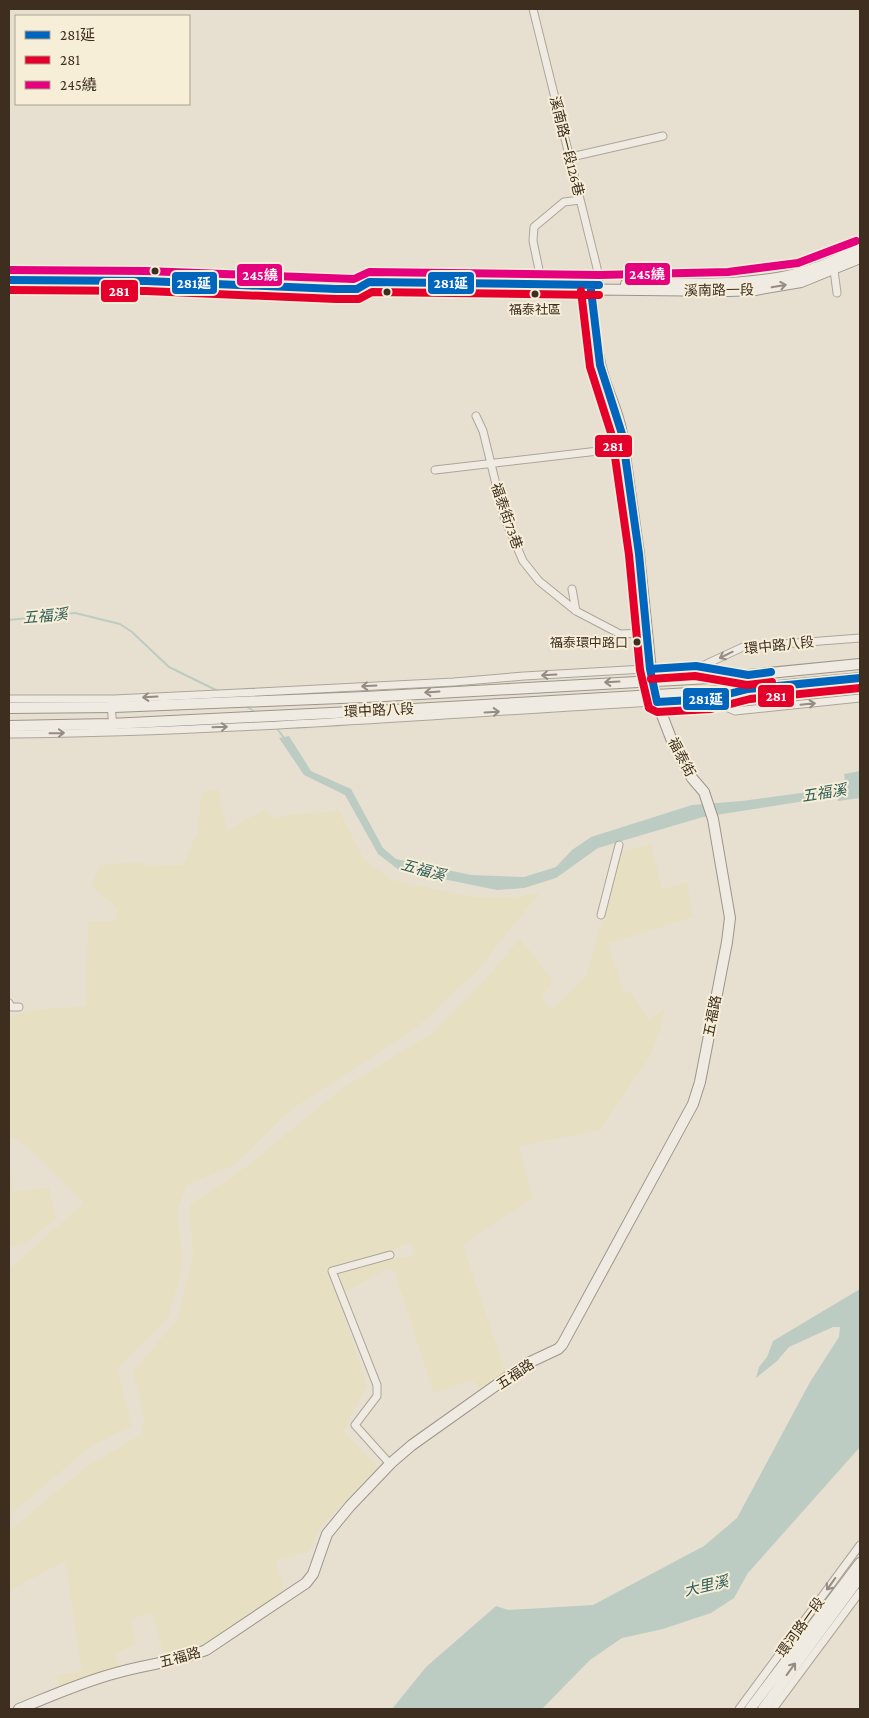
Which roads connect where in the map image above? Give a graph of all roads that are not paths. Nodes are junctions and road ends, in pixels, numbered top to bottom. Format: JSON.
{"nodes":[{"id":1,"x":533,"y":9,"type":"edge"},
{"id":2,"x":663,"y":136,"type":"dead end"},
{"id":3,"x":571,"y":157,"type":"junction"},
{"id":4,"x":580,"y":200,"type":"junction"},
{"id":5,"x":860,"y":250,"type":"edge"},
{"id":6,"x":860,"y":258,"type":"edge"},
{"id":7,"x":835,"y":265,"type":"junction"},
{"id":8,"x":9,"y":280,"type":"edge"},
{"id":9,"x":545,"y":286,"type":"junction"},
{"id":10,"x":595,"y":287,"type":"junction"},
{"id":11,"x":837,"y":293,"type":"dead end"},
{"id":12,"x":476,"y":416,"type":"dead end"},
{"id":13,"x":624,"y":448,"type":"junction"},
{"id":14,"x":490,"y":464,"type":"junction"},
{"id":15,"x":435,"y":470,"type":"dead end"},
{"id":16,"x":572,"y":589,"type":"dead end"},
{"id":17,"x":576,"y":611,"type":"junction"},
{"id":18,"x":646,"y":632,"type":"junction"},
{"id":19,"x":860,"y":638,"type":"edge"},
{"id":20,"x":860,"y":664,"type":"edge"},
{"id":21,"x":702,"y":667,"type":"junction"},
{"id":22,"x":650,"y":669,"type":"junction"},
{"id":23,"x":748,"y":675,"type":"junction"},
{"id":24,"x":860,"y":678,"type":"edge"},
{"id":25,"x":652,"y":680,"type":"junction"},
{"id":26,"x":748,"y":689,"type":"junction"},
{"id":27,"x":237,"y":697,"type":"junction"},
{"id":28,"x":656,"y":698,"type":"junction"},
{"id":29,"x":860,"y":698,"type":"edge"},
{"id":30,"x":9,"y":699,"type":"edge"},
{"id":31,"x":710,"y":699,"type":"junction"},
{"id":32,"x":111,"y":703,"type":"junction"},
{"id":33,"x":9,"y":708,"type":"edge"},
{"id":34,"x":9,"y":726,"type":"edge"},
{"id":35,"x":113,"y":728,"type":"junction"},
{"id":36,"x":9,"y":734,"type":"edge"},
{"id":37,"x":713,"y":819,"type":"joint"},
{"id":38,"x":618,"y":845,"type":"dead end"},
{"id":39,"x":601,"y":915,"type":"dead end"},
{"id":40,"x":9,"y":1003,"type":"edge"},
{"id":41,"x":19,"y":1007,"type":"dead end"},
{"id":42,"x":390,"y":1255,"type":"dead end"},
{"id":43,"x":390,"y":1464,"type":"junction"},
{"id":44,"x":860,"y":1545,"type":"edge"},
{"id":45,"x":860,"y":1563,"type":"edge"},
{"id":46,"x":860,"y":1577,"type":"edge"},
{"id":47,"x":860,"y":1592,"type":"edge"},
{"id":48,"x":35,"y":1706,"type":"edge"},
{"id":49,"x":19,"y":1709,"type":"edge"},
{"id":50,"x":739,"y":1709,"type":"edge"},
{"id":51,"x":750,"y":1709,"type":"edge"},
{"id":52,"x":763,"y":1709,"type":"edge"},
{"id":53,"x":773,"y":1709,"type":"edge"}],
"edges":[{"from":1,"to":3,"type":"street","name":"溪南路一段126巷"},
{"from":2,"to":3,"type":"street"},
{"from":3,"to":4,"type":"street","name":"溪南路一段126巷"},
{"from":4,"to":9,"type":"street"},
{"from":4,"to":10,"type":"street","name":"溪南路一段126巷"},
{"from":5,"to":7,"type":"street"},
{"from":6,"to":7,"type":"street"},
{"from":7,"to":10,"type":"street","name":"溪南路一段"},
{"from":7,"to":11,"type":"street"},
{"from":8,"to":9,"type":"street","name":"溪南路一段"},
{"from":9,"to":10,"type":"street","name":"溪南路一段"},
{"from":10,"to":13,"type":"street","name":"福泰街"},
{"from":12,"to":14,"type":"street","name":"福泰街73巷"},
{"from":13,"to":14,"type":"street"},
{"from":13,"to":18,"type":"street","name":"福泰街"},
{"from":14,"to":15,"type":"street"},
{"from":14,"to":17,"type":"street","name":"福泰街73巷"},
{"from":16,"to":17,"type":"street"},
{"from":17,"to":18,"type":"street","name":"福泰街73巷"},
{"from":18,"to":22,"type":"street","name":"福泰街"},
{"from":19,"to":21,"type":"street","name":"環中路八段","one_way":true},
{"from":20,"to":23,"type":"street","name":"環中路八段"},
{"from":21,"to":22,"type":"street","name":"環中路八段"},
{"from":21,"to":23,"type":"street","name":"環中路八段"},
{"from":22,"to":25,"type":"street","name":"福泰街"},
{"from":22,"to":27,"type":"street","name":"環中路八段","one_way":true},
{"from":23,"to":25,"type":"street","name":"環中路八段"},
{"from":24,"to":26,"type":"street","name":"環中路八段"},
{"from":25,"to":27,"type":"street","name":"環中路八段","one_way":true},
{"from":25,"to":28,"type":"street","name":"福泰街"},
{"from":26,"to":28,"type":"street","name":"環中路八段"},
{"from":26,"to":31,"type":"street","name":"環中路八段"},
{"from":27,"to":32,"type":"street","name":"環中路八段"},
{"from":27,"to":32,"type":"street","name":"環中路八段","one_way":true},
{"from":28,"to":31,"type":"street","name":"環中路八段"},
{"from":35,"to":28,"type":"street","name":"環中路八段","one_way":true},
{"from":28,"to":37,"type":"street","name":"福泰街"},
{"from":31,"to":29,"type":"street","name":"環中路八段","one_way":true},
{"from":30,"to":32,"type":"street","name":"環中路八段"},
{"from":32,"to":33,"type":"street","name":"環中路八段"},
{"from":32,"to":35,"type":"street"},
{"from":34,"to":35,"type":"street","name":"環中路八段"},
{"from":36,"to":35,"type":"street","name":"環中路八段","one_way":true},
{"from":37,"to":43,"type":"street","name":"五福路"},
{"from":38,"to":39,"type":"street"},
{"from":40,"to":41,"type":"street"},
{"from":42,"to":43,"type":"street"},
{"from":43,"to":48,"type":"street","name":"五福路"},
{"from":44,"to":50,"type":"street","name":"環河路一段","one_way":true},
{"from":45,"to":51,"type":"street","name":"環河路一段"},
{"from":52,"to":46,"type":"street","name":"環河路一段","one_way":true},
{"from":47,"to":53,"type":"street","name":"環河路一段"},
{"from":48,"to":49,"type":"street","name":"五福路"}]}
